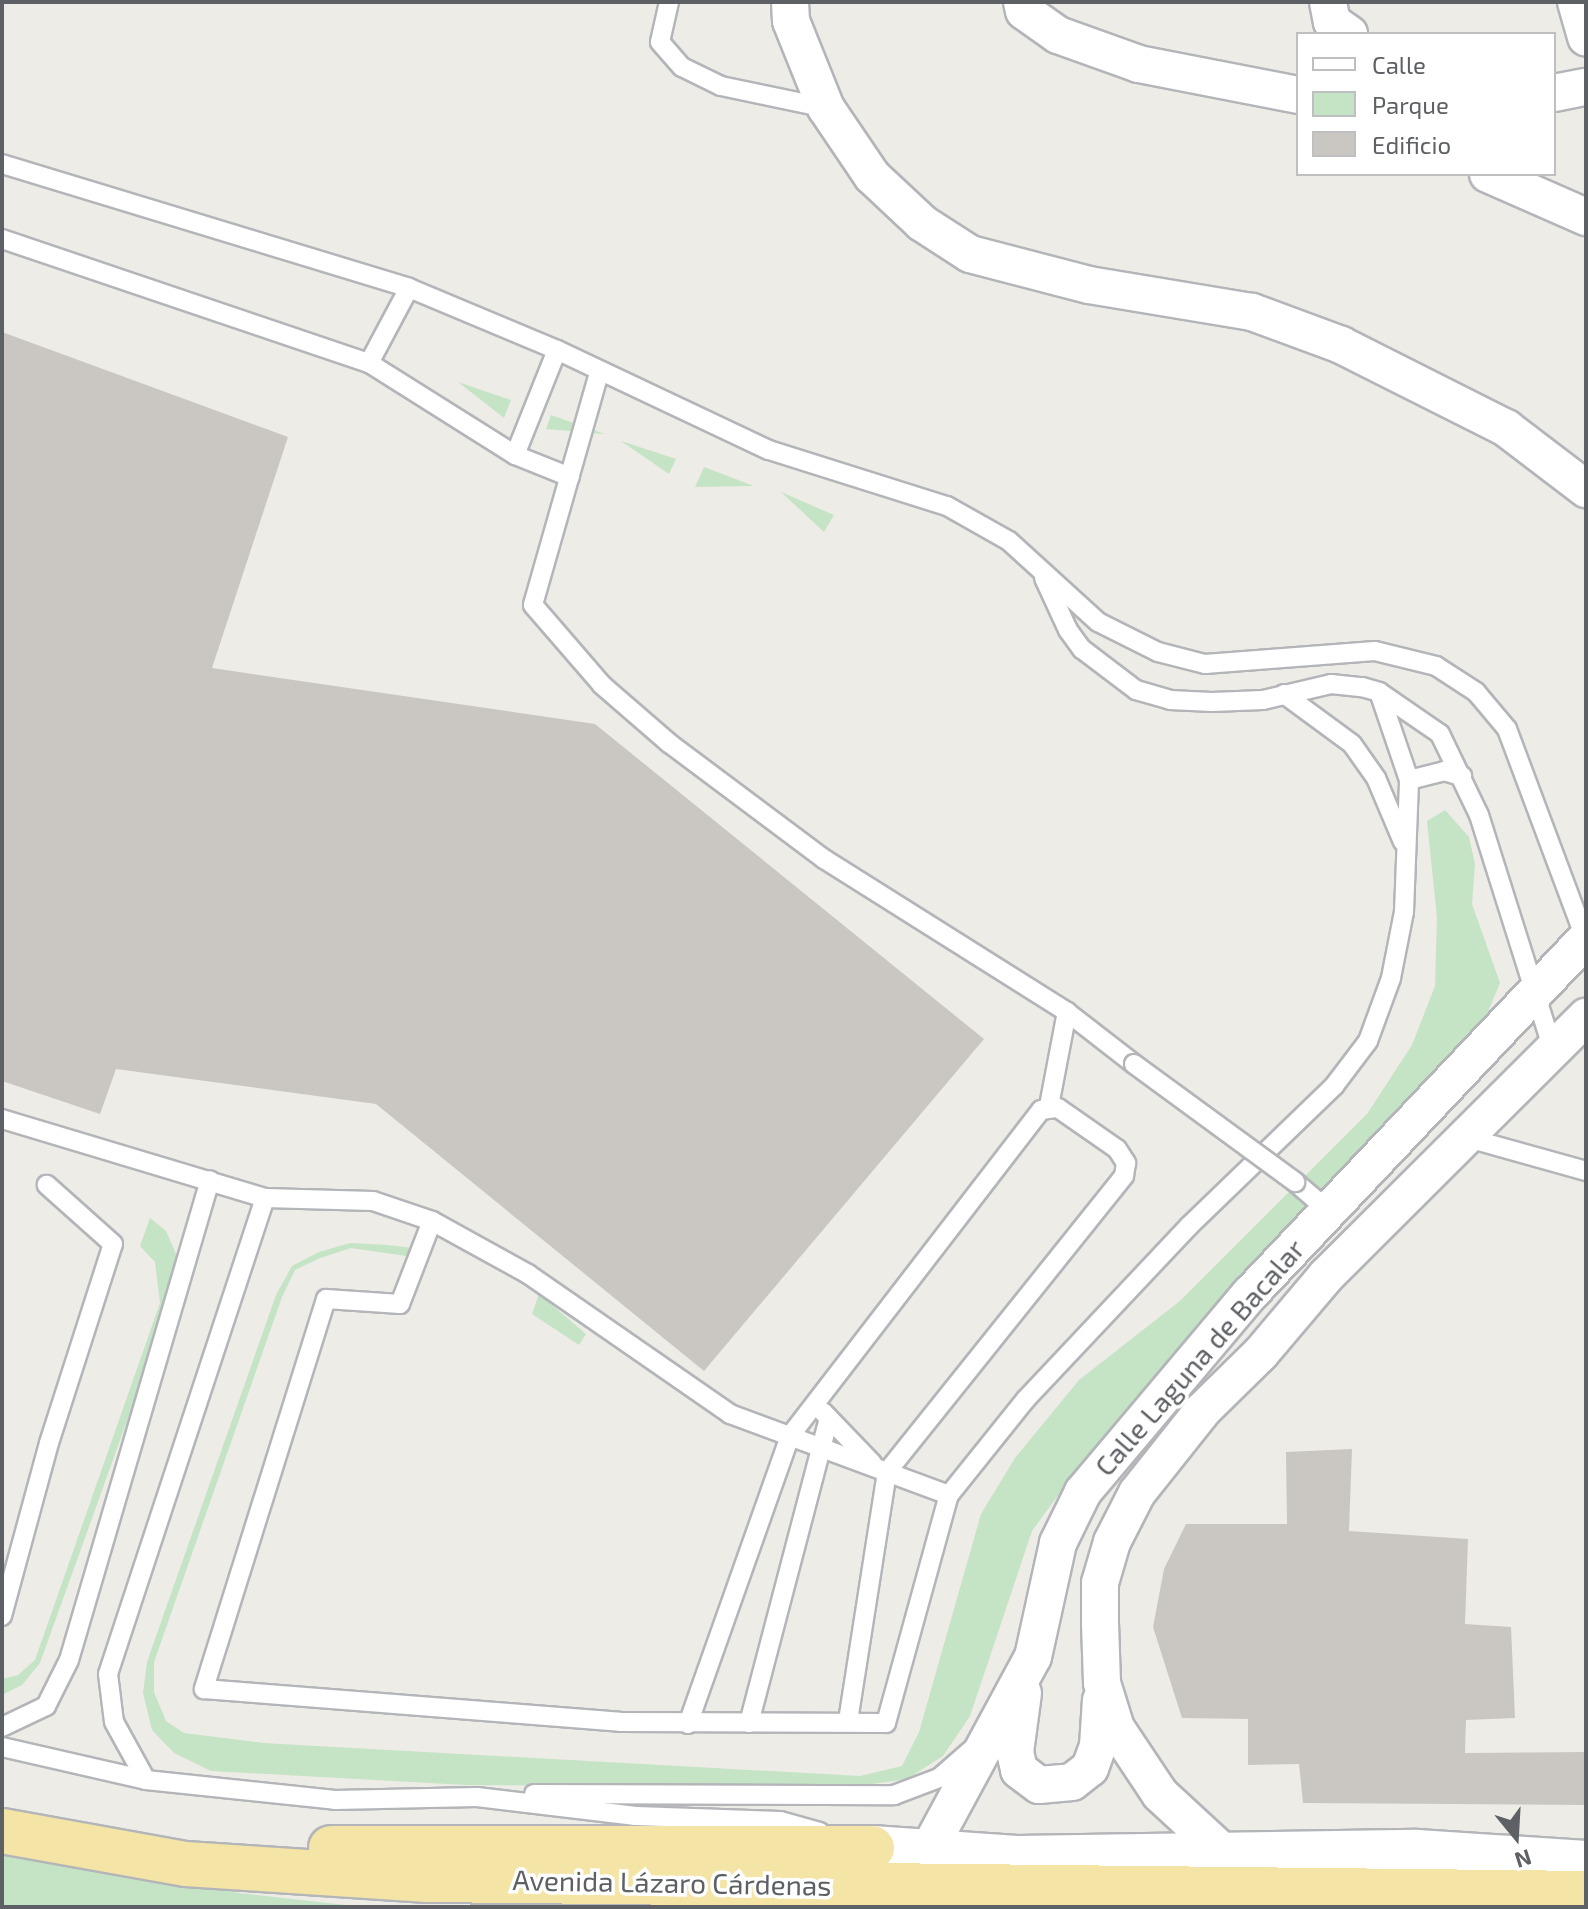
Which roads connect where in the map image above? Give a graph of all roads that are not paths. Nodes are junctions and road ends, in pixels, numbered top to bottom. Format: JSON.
{"nodes":[{"id":1,"x":669,"y":2,"type":"edge"},
{"id":2,"x":790,"y":2,"type":"edge"},
{"id":3,"x":1022,"y":2,"type":"edge"},
{"id":4,"x":1576,"y":2,"type":"edge"},
{"id":5,"x":1586,"y":38,"type":"edge"},
{"id":6,"x":1292,"y":87,"type":"edge"},
{"id":7,"x":1586,"y":87,"type":"edge"},
{"id":8,"x":1556,"y":93,"type":"edge"},
{"id":9,"x":826,"y":108,"type":"junction"},
{"id":10,"x":2,"y":164,"type":"edge"},
{"id":11,"x":1493,"y":176,"type":"edge"},
{"id":12,"x":1586,"y":217,"type":"edge"},
{"id":13,"x":2,"y":239,"type":"edge"},
{"id":14,"x":409,"y":288,"type":"junction"},
{"id":15,"x":557,"y":350,"type":"junction"},
{"id":16,"x":369,"y":363,"type":"junction"},
{"id":17,"x":599,"y":373,"type":"junction"},
{"id":18,"x":515,"y":455,"type":"junction"},
{"id":19,"x":570,"y":477,"type":"junction"},
{"id":20,"x":1586,"y":489,"type":"edge"},
{"id":21,"x":1042,"y":571,"type":"junction"},
{"id":22,"x":1098,"y":622,"type":"junction"},
{"id":23,"x":1082,"y":649,"type":"junction"},
{"id":24,"x":1379,"y":692,"type":"junction"},
{"id":25,"x":1284,"y":694,"type":"junction"},
{"id":26,"x":1462,"y":776,"type":"junction"},
{"id":27,"x":1409,"y":780,"type":"junction"},
{"id":28,"x":1404,"y":844,"type":"junction"},
{"id":29,"x":1586,"y":939,"type":"edge"},
{"id":30,"x":1536,"y":996,"type":"junction"},
{"id":31,"x":1067,"y":1012,"type":"junction"},
{"id":32,"x":1586,"y":1017,"type":"edge"},
{"id":33,"x":1554,"y":1053,"type":"junction"},
{"id":34,"x":1049,"y":1106,"type":"junction"},
{"id":35,"x":2,"y":1119,"type":"edge"},
{"id":36,"x":1468,"y":1138,"type":"junction"},
{"id":37,"x":1586,"y":1171,"type":"edge"},
{"id":38,"x":210,"y":1180,"type":"junction"},
{"id":39,"x":47,"y":1185,"type":"dead end"},
{"id":40,"x":265,"y":1198,"type":"junction"},
{"id":41,"x":1329,"y":1211,"type":"junction"},
{"id":42,"x":432,"y":1221,"type":"junction"},
{"id":43,"x":812,"y":1402,"type":"junction"},
{"id":44,"x":829,"y":1418,"type":"junction"},
{"id":45,"x":790,"y":1436,"type":"junction"},
{"id":46,"x":822,"y":1446,"type":"junction"},
{"id":47,"x":881,"y":1470,"type":"junction"},
{"id":48,"x":949,"y":1495,"type":"junction"},
{"id":49,"x":2,"y":1616,"type":"edge"},
{"id":50,"x":1033,"y":1657,"type":"junction"},
{"id":51,"x":1102,"y":1683,"type":"junction"},
{"id":52,"x":848,"y":1721,"type":"junction"},
{"id":53,"x":749,"y":1723,"type":"junction"},
{"id":54,"x":688,"y":1724,"type":"junction"},
{"id":55,"x":2,"y":1727,"type":"edge"},
{"id":56,"x":991,"y":1732,"type":"junction"},
{"id":57,"x":2,"y":1747,"type":"edge"},
{"id":58,"x":146,"y":1780,"type":"junction"},
{"id":59,"x":477,"y":1797,"type":"junction"},
{"id":60,"x":2,"y":1831,"type":"edge"},
{"id":61,"x":872,"y":1848,"type":"junction"},
{"id":62,"x":929,"y":1849,"type":"junction"},
{"id":63,"x":1226,"y":1855,"type":"junction"},
{"id":64,"x":1586,"y":1863,"type":"edge"},
{"id":65,"x":186,"y":1864,"type":"junction"},
{"id":66,"x":1586,"y":1893,"type":"edge"}],
"edges":[{"from":1,"to":9,"type":"lane"},
{"from":2,"to":9,"type":"street"},
{"from":3,"to":6,"type":"street"},
{"from":4,"to":5,"type":"street"},
{"from":7,"to":8,"type":"street"},
{"from":9,"to":20,"type":"street"},
{"from":10,"to":14,"type":"lane"},
{"from":11,"to":12,"type":"street"},
{"from":13,"to":16,"type":"lane"},
{"from":14,"to":15,"type":"lane"},
{"from":14,"to":16,"type":"lane"},
{"from":15,"to":17,"type":"lane"},
{"from":15,"to":18,"type":"lane"},
{"from":16,"to":18,"type":"lane"},
{"from":17,"to":19,"type":"lane"},
{"from":17,"to":21,"type":"lane"},
{"from":18,"to":19,"type":"lane"},
{"from":19,"to":31,"type":"lane"},
{"from":21,"to":22,"type":"lane"},
{"from":21,"to":23,"type":"lane"},
{"from":22,"to":23,"type":"lane"},
{"from":22,"to":29,"type":"lane"},
{"from":23,"to":25,"type":"lane"},
{"from":24,"to":25,"type":"lane"},
{"from":24,"to":26,"type":"lane"},
{"from":24,"to":27,"type":"lane"},
{"from":25,"to":28,"type":"lane"},
{"from":26,"to":27,"type":"lane"},
{"from":26,"to":30,"type":"lane"},
{"from":27,"to":28,"type":"lane"},
{"from":28,"to":48,"type":"lane"},
{"from":29,"to":30,"type":"street","name":"Calle Laguna de Bacalar"},
{"from":30,"to":33,"type":"lane"},
{"from":30,"to":41,"type":"street","name":"Calle Laguna de Bacalar"},
{"from":31,"to":34,"type":"lane"},
{"from":31,"to":41,"type":"lane","bridge":true},
{"from":32,"to":33,"type":"street","name":"Calle Laguna de Bacalar"},
{"from":33,"to":36,"type":"street","name":"Calle Laguna de Bacalar"},
{"from":34,"to":43,"type":"lane"},
{"from":34,"to":47,"type":"lane"},
{"from":35,"to":38,"type":"lane"},
{"from":36,"to":37,"type":"lane"},
{"from":36,"to":51,"type":"street","name":"Calle Laguna de Bacalar"},
{"from":38,"to":40,"type":"lane"},
{"from":38,"to":55,"type":"lane"},
{"from":39,"to":49,"type":"lane"},
{"from":40,"to":42,"type":"lane"},
{"from":40,"to":58,"type":"lane"},
{"from":41,"to":50,"type":"street","name":"Calle Laguna de Bacalar"},
{"from":42,"to":45,"type":"lane"},
{"from":42,"to":54,"type":"lane"},
{"from":43,"to":44,"type":"lane"},
{"from":43,"to":45,"type":"lane"},
{"from":44,"to":46,"type":"lane"},
{"from":44,"to":47,"type":"lane"},
{"from":45,"to":46,"type":"lane"},
{"from":45,"to":54,"type":"lane"},
{"from":46,"to":47,"type":"lane"},
{"from":46,"to":53,"type":"lane"},
{"from":47,"to":48,"type":"lane"},
{"from":47,"to":52,"type":"lane"},
{"from":48,"to":52,"type":"lane"},
{"from":50,"to":51,"type":"street"},
{"from":50,"to":56,"type":"street","name":"Calle Laguna de Bacalar"},
{"from":51,"to":63,"type":"street","name":"Calle Laguna de Bacalar"},
{"from":52,"to":53,"type":"lane"},
{"from":53,"to":54,"type":"lane"},
{"from":56,"to":59,"type":"lane"},
{"from":56,"to":62,"type":"street","name":"Calle Laguna de Bacalar"},
{"from":57,"to":58,"type":"lane"},
{"from":58,"to":59,"type":"lane"},
{"from":59,"to":61,"type":"lane"},
{"from":60,"to":65,"type":"highway","name":"Avenida Lázaro Cárdenas"},
{"from":61,"to":62,"type":"street"},
{"from":61,"to":65,"type":"highway"},
{"from":62,"to":63,"type":"street"},
{"from":63,"to":64,"type":"street"},
{"from":65,"to":66,"type":"highway","name":"Avenida Lázaro Cárdenas"}]}
